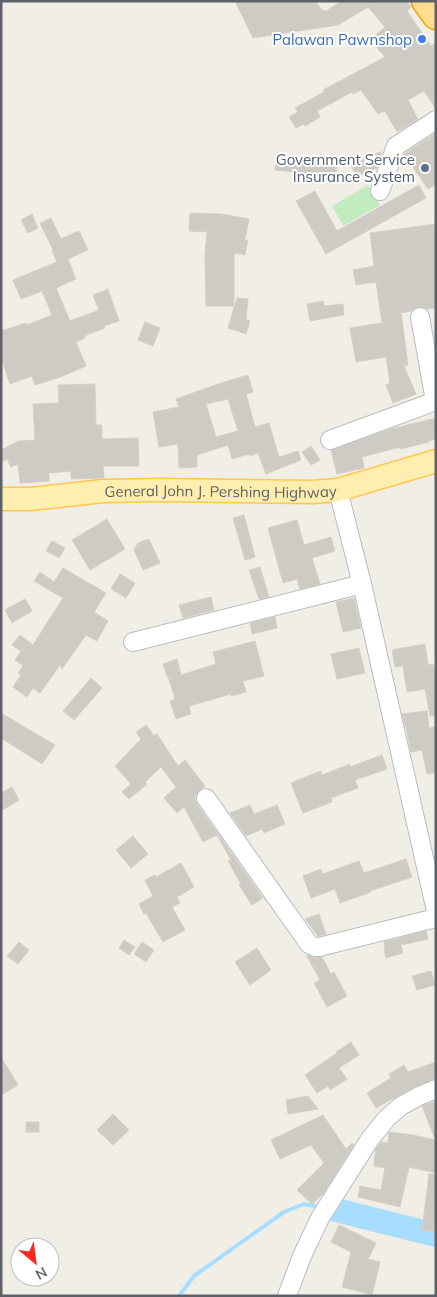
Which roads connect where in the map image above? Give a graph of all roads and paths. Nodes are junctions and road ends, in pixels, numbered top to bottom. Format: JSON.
{"nodes":[{"id":1,"x":436,"y":120,"type":"edge"},
{"id":2,"x":380,"y":190,"type":"dead end"},
{"id":3,"x":420,"y":317,"type":"dead end"},
{"id":4,"x":436,"y":401,"type":"edge"},
{"id":5,"x":330,"y":440,"type":"dead end"},
{"id":6,"x":436,"y":461,"type":"edge"},
{"id":7,"x":338,"y":490,"type":"junction"},
{"id":8,"x":1,"y":499,"type":"edge"},
{"id":9,"x":362,"y":584,"type":"junction"},
{"id":10,"x":134,"y":642,"type":"dead end"},
{"id":11,"x":206,"y":798,"type":"dead end"},
{"id":12,"x":436,"y":911,"type":"edge"},
{"id":13,"x":436,"y":918,"type":"edge"},
{"id":14,"x":436,"y":1088,"type":"edge"},
{"id":15,"x":287,"y":1296,"type":"edge"}],
"edges":[{"from":1,"to":2,"type":"street"},
{"from":3,"to":4,"type":"street"},
{"from":4,"to":5,"type":"street"},
{"from":6,"to":7,"type":"main road","name":"General John J. Pershing Highway"},
{"from":7,"to":8,"type":"main road","name":"General John J. Pershing Highway"},
{"from":7,"to":9,"type":"street"},
{"from":9,"to":10,"type":"street"},
{"from":9,"to":12,"type":"street"},
{"from":11,"to":13,"type":"street"},
{"from":14,"to":15,"type":"street"}]}
